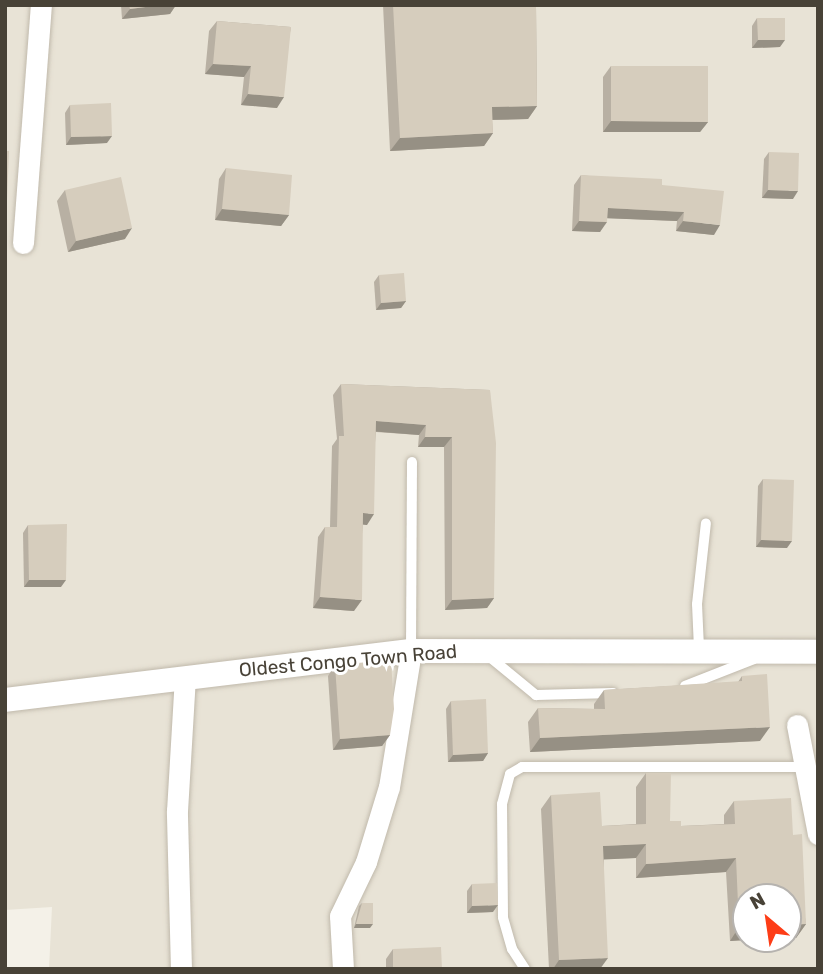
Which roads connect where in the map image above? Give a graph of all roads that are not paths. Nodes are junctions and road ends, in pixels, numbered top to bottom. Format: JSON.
{"nodes":[{"id":1,"x":41,"y":5,"type":"edge"},
{"id":2,"x":23,"y":243,"type":"dead end"},
{"id":3,"x":412,"y":461,"type":"dead end"},
{"id":4,"x":706,"y":523,"type":"dead end"},
{"id":5,"x":699,"y":648,"type":"junction"},
{"id":6,"x":780,"y":648,"type":"junction"},
{"id":7,"x":482,"y":650,"type":"junction"},
{"id":8,"x":411,"y":651,"type":"junction"},
{"id":9,"x":818,"y":652,"type":"edge"},
{"id":10,"x":185,"y":677,"type":"junction"},
{"id":11,"x":666,"y":689,"type":"edge"},
{"id":12,"x":630,"y":692,"type":"edge"},
{"id":13,"x":5,"y":700,"type":"edge"},
{"id":14,"x":797,"y":725,"type":"dead end"},
{"id":15,"x":808,"y":767,"type":"junction"},
{"id":16,"x":818,"y":834,"type":"edge"},
{"id":17,"x":181,"y":969,"type":"edge"},
{"id":18,"x":343,"y":969,"type":"edge"},
{"id":19,"x":525,"y":969,"type":"edge"}],
"edges":[{"from":1,"to":2,"type":"street"},
{"from":3,"to":8,"type":"lane"},
{"from":4,"to":5,"type":"lane"},
{"from":5,"to":6,"type":"street","name":"Oldest Congo Town Road"},
{"from":5,"to":7,"type":"street","name":"Oldest Congo Town Road"},
{"from":6,"to":9,"type":"street","name":"Oldest Congo Town Road"},
{"from":6,"to":11,"type":"lane"},
{"from":7,"to":8,"type":"street","name":"Oldest Congo Town Road"},
{"from":7,"to":12,"type":"lane"},
{"from":8,"to":10,"type":"street","name":"Oldest Congo Town Road"},
{"from":8,"to":18,"type":"street"},
{"from":10,"to":13,"type":"street","name":"Oldest Congo Town Road"},
{"from":10,"to":17,"type":"street"},
{"from":14,"to":15,"type":"street"},
{"from":15,"to":16,"type":"street"},
{"from":15,"to":19,"type":"lane"}]}
